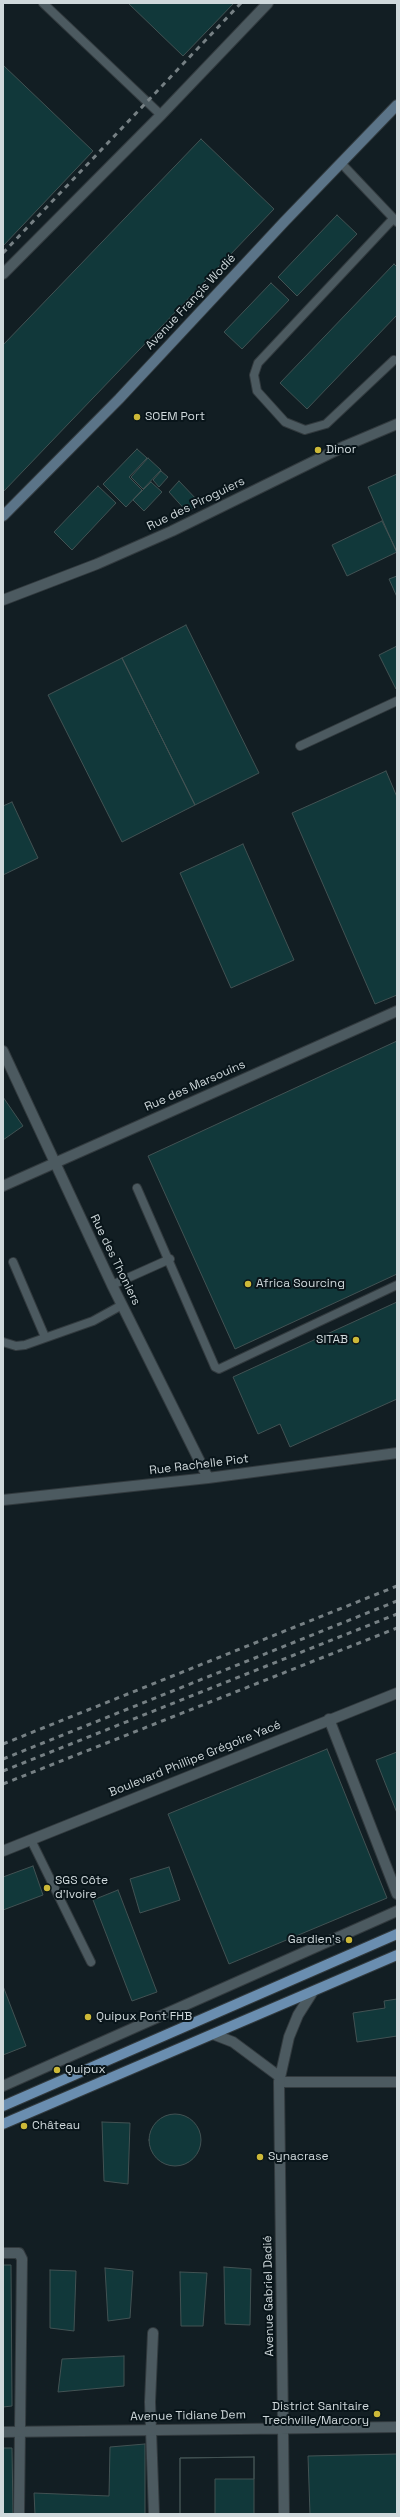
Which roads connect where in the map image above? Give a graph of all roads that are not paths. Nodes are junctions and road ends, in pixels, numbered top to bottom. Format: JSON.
{"nodes":[{"id":1,"x":43,"y":3,"type":"edge"},
{"id":2,"x":268,"y":3,"type":"edge"},
{"id":3,"x":397,"y":105,"type":"edge"},
{"id":4,"x":161,"y":116,"type":"junction"},
{"id":5,"x":341,"y":163,"type":"junction"},
{"id":6,"x":395,"y":220,"type":"edge"},
{"id":7,"x":3,"y":274,"type":"edge"},
{"id":8,"x":396,"y":360,"type":"edge"},
{"id":9,"x":397,"y":424,"type":"edge"},
{"id":10,"x":3,"y":516,"type":"edge"},
{"id":11,"x":3,"y":600,"type":"edge"},
{"id":12,"x":397,"y":701,"type":"edge"},
{"id":13,"x":300,"y":746,"type":"dead end"},
{"id":14,"x":397,"y":1011,"type":"edge"},
{"id":15,"x":3,"y":1051,"type":"edge"},
{"id":16,"x":54,"y":1163,"type":"junction"},
{"id":17,"x":3,"y":1186,"type":"edge"},
{"id":18,"x":137,"y":1188,"type":"dead end"},
{"id":19,"x":170,"y":1259,"type":"junction"},
{"id":20,"x":13,"y":1262,"type":"dead end"},
{"id":21,"x":112,"y":1284,"type":"junction"},
{"id":22,"x":397,"y":1285,"type":"edge"},
{"id":23,"x":122,"y":1304,"type":"junction"},
{"id":24,"x":45,"y":1337,"type":"junction"},
{"id":25,"x":3,"y":1342,"type":"edge"},
{"id":26,"x":397,"y":1453,"type":"edge"},
{"id":27,"x":208,"y":1478,"type":"junction"},
{"id":28,"x":3,"y":1500,"type":"edge"},
{"id":29,"x":397,"y":1693,"type":"edge"},
{"id":30,"x":329,"y":1719,"type":"junction"},
{"id":31,"x":31,"y":1840,"type":"junction"},
{"id":32,"x":3,"y":1851,"type":"edge"},
{"id":33,"x":397,"y":1894,"type":"edge"},
{"id":34,"x":397,"y":1911,"type":"edge"},
{"id":35,"x":397,"y":1934,"type":"edge"},
{"id":36,"x":397,"y":1955,"type":"edge"},
{"id":37,"x":91,"y":1962,"type":"dead end"},
{"id":38,"x":312,"y":1993,"type":"junction"},
{"id":39,"x":215,"y":2035,"type":"junction"},
{"id":40,"x":279,"y":2080,"type":"junction"},
{"id":41,"x":397,"y":2082,"type":"edge"},
{"id":42,"x":3,"y":2086,"type":"edge"},
{"id":43,"x":3,"y":2106,"type":"edge"},
{"id":44,"x":3,"y":2124,"type":"edge"},
{"id":45,"x":3,"y":2253,"type":"edge"},
{"id":46,"x":153,"y":2333,"type":"dead end"},
{"id":47,"x":397,"y":2427,"type":"edge"},
{"id":48,"x":283,"y":2428,"type":"junction"},
{"id":49,"x":152,"y":2430,"type":"junction"},
{"id":50,"x":3,"y":2432,"type":"edge"},
{"id":51,"x":20,"y":2432,"type":"junction"},
{"id":52,"x":19,"y":2514,"type":"edge"},
{"id":53,"x":154,"y":2514,"type":"edge"},
{"id":54,"x":284,"y":2514,"type":"edge"}],
"edges":[{"from":1,"to":4,"type":"lane"},
{"from":2,"to":4,"type":"street"},
{"from":3,"to":5,"type":"main road","name":"Avenue Françis Wodié"},
{"from":4,"to":7,"type":"street"},
{"from":5,"to":6,"type":"lane"},
{"from":5,"to":10,"type":"main road","name":"Avenue Françis Wodié"},
{"from":6,"to":8,"type":"lane"},
{"from":9,"to":11,"type":"street","name":"Rue des Piroguiers"},
{"from":12,"to":13,"type":"lane"},
{"from":14,"to":16,"type":"street","name":"Rue des Marsouins"},
{"from":15,"to":16,"type":"street","name":"Rue des Thoniers"},
{"from":16,"to":17,"type":"street","name":"Rue des Marsouins"},
{"from":16,"to":21,"type":"street","name":"Rue des Thoniers"},
{"from":18,"to":19,"type":"lane"},
{"from":19,"to":21,"type":"lane"},
{"from":19,"to":22,"type":"lane"},
{"from":20,"to":24,"type":"lane"},
{"from":21,"to":23,"type":"street","name":"Rue des Thoniers"},
{"from":23,"to":24,"type":"lane"},
{"from":23,"to":27,"type":"street","name":"Rue des Thoniers"},
{"from":24,"to":25,"type":"lane"},
{"from":26,"to":27,"type":"street","name":"Rue Rachelle Piot"},
{"from":27,"to":28,"type":"street","name":"Rue Rachelle Piot"},
{"from":29,"to":30,"type":"street","name":"Boulevard Phillipe Grégoire Yacé"},
{"from":30,"to":31,"type":"street","name":"Boulevard Phillipe Grégoire Yacé"},
{"from":30,"to":33,"type":"street"},
{"from":31,"to":32,"type":"street","name":"Boulevard Phillipe Grégoire Yacé"},
{"from":31,"to":37,"type":"lane"},
{"from":34,"to":42,"type":"street"},
{"from":35,"to":43,"type":"main road"},
{"from":36,"to":38,"type":"main road"},
{"from":38,"to":39,"type":"main road"},
{"from":38,"to":40,"type":"street","name":"Avenue Gabriel Dadié"},
{"from":39,"to":40,"type":"street"},
{"from":39,"to":44,"type":"main road"},
{"from":40,"to":41,"type":"street"},
{"from":40,"to":48,"type":"street","name":"Avenue Gabriel Dadié"},
{"from":45,"to":51,"type":"street"},
{"from":46,"to":49,"type":"street"},
{"from":47,"to":48,"type":"street","name":"Avenue Tidiane Dem"},
{"from":48,"to":49,"type":"street","name":"Avenue Tidiane Dem"},
{"from":48,"to":54,"type":"street","name":"Avenue Gabriel Dadié"},
{"from":49,"to":51,"type":"street","name":"Avenue Tidiane Dem"},
{"from":49,"to":53,"type":"street"},
{"from":50,"to":51,"type":"street","name":"Avenue Tidiane Dem"},
{"from":51,"to":52,"type":"street"}]}
